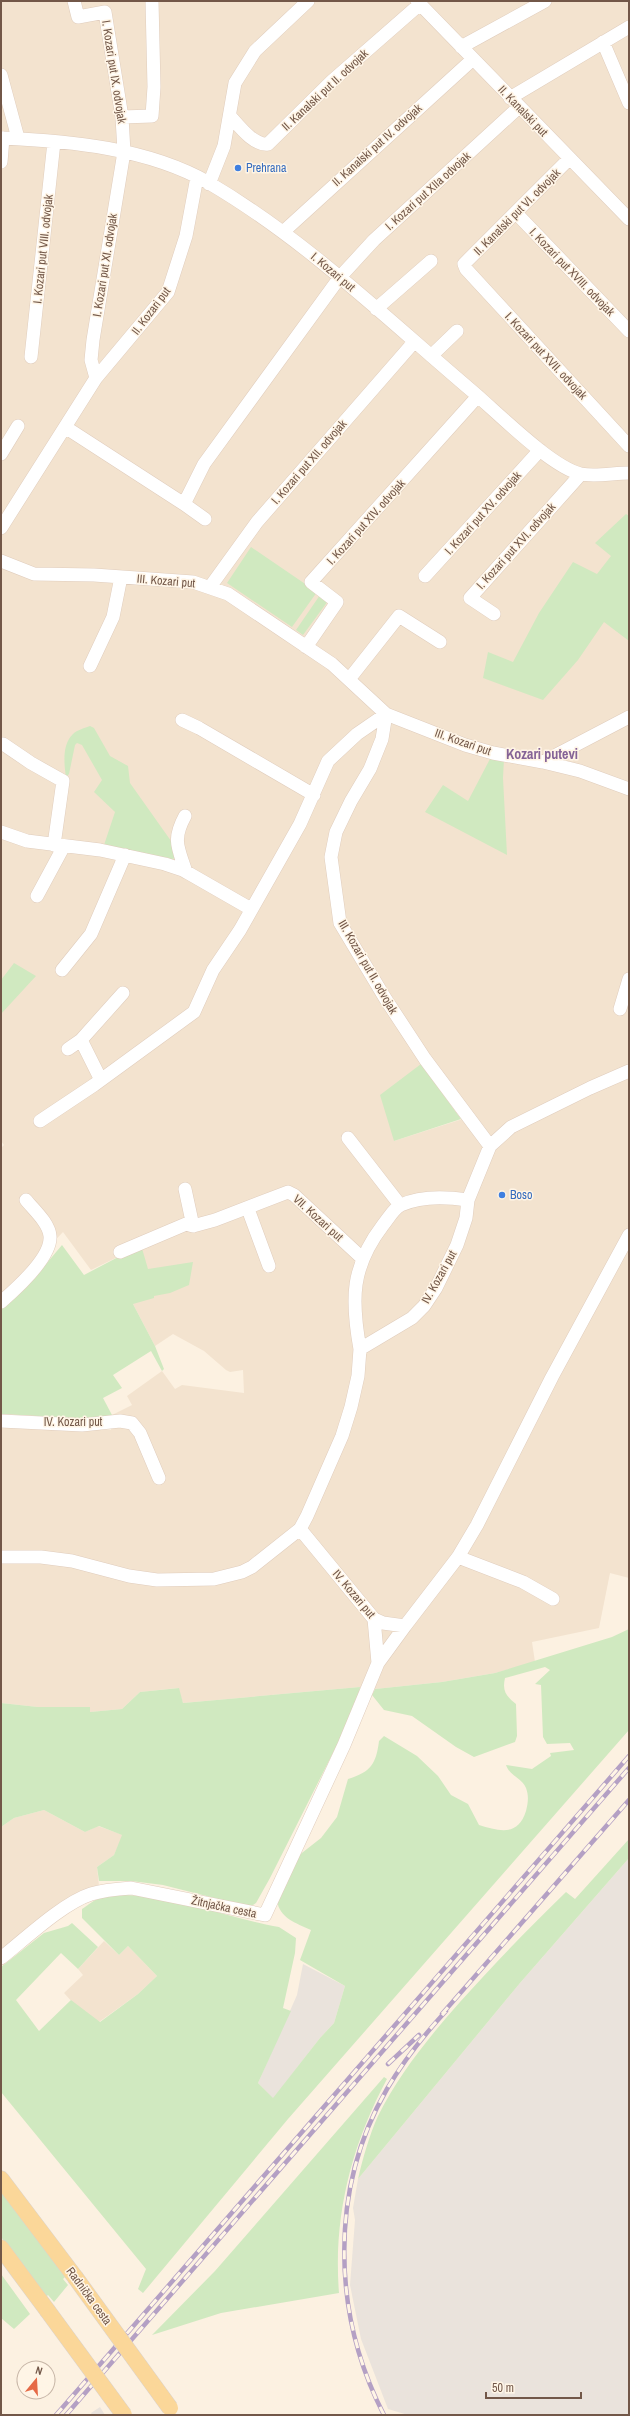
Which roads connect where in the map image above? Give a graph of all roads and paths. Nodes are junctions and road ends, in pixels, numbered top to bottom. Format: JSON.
{"nodes":[{"id":1,"x":74,"y":1,"type":"edge"},
{"id":2,"x":152,"y":1,"type":"edge"},
{"id":3,"x":308,"y":1,"type":"edge"},
{"id":4,"x":546,"y":1,"type":"edge"},
{"id":5,"x":418,"y":2,"type":"edge"},
{"id":6,"x":629,"y":27,"type":"edge"},
{"id":7,"x":604,"y":42,"type":"junction"},
{"id":8,"x":462,"y":47,"type":"junction"},
{"id":9,"x":473,"y":60,"type":"junction"},
{"id":10,"x":1,"y":75,"type":"edge"},
{"id":11,"x":510,"y":98,"type":"junction"},
{"id":12,"x":629,"y":104,"type":"edge"},
{"id":13,"x":519,"y":107,"type":"junction"},
{"id":14,"x":230,"y":116,"type":"junction"},
{"id":15,"x":122,"y":117,"type":"junction"},
{"id":16,"x":2,"y":138,"type":"edge"},
{"id":17,"x":18,"y":138,"type":"junction"},
{"id":18,"x":54,"y":142,"type":"junction"},
{"id":19,"x":124,"y":152,"type":"junction"},
{"id":20,"x":569,"y":159,"type":"junction"},
{"id":21,"x":1,"y":162,"type":"edge"},
{"id":22,"x":196,"y":177,"type":"junction"},
{"id":23,"x":209,"y":184,"type":"junction"},
{"id":24,"x":516,"y":213,"type":"junction"},
{"id":25,"x":629,"y":219,"type":"edge"},
{"id":26,"x":283,"y":232,"type":"junction"},
{"id":27,"x":431,"y":261,"type":"dead end"},
{"id":28,"x":464,"y":264,"type":"joint"},
{"id":29,"x":340,"y":277,"type":"junction"},
{"id":30,"x":376,"y":309,"type":"junction"},
{"id":31,"x":457,"y":331,"type":"dead end"},
{"id":32,"x":629,"y":331,"type":"edge"},
{"id":33,"x":414,"y":342,"type":"junction"},
{"id":34,"x":431,"y":356,"type":"junction"},
{"id":35,"x":31,"y":357,"type":"dead end"},
{"id":36,"x":96,"y":378,"type":"junction"},
{"id":37,"x":478,"y":396,"type":"junction"},
{"id":38,"x":18,"y":426,"type":"dead end"},
{"id":39,"x":65,"y":427,"type":"junction"},
{"id":40,"x":629,"y":446,"type":"edge"},
{"id":41,"x":540,"y":450,"type":"junction"},
{"id":42,"x":1,"y":454,"type":"edge"},
{"id":43,"x":629,"y":473,"type":"edge"},
{"id":44,"x":581,"y":474,"type":"junction"},
{"id":45,"x":184,"y":504,"type":"junction"},
{"id":46,"x":205,"y":519,"type":"dead end"},
{"id":47,"x":1,"y":528,"type":"edge"},
{"id":48,"x":1,"y":561,"type":"edge"},
{"id":49,"x":425,"y":576,"type":"dead end"},
{"id":50,"x":121,"y":577,"type":"junction"},
{"id":51,"x":210,"y":587,"type":"junction"},
{"id":52,"x":494,"y":614,"type":"dead end"},
{"id":53,"x":440,"y":642,"type":"dead end"},
{"id":54,"x":306,"y":647,"type":"junction"},
{"id":55,"x":90,"y":666,"type":"dead end"},
{"id":56,"x":350,"y":678,"type":"junction"},
{"id":57,"x":386,"y":714,"type":"junction"},
{"id":58,"x":629,"y":717,"type":"edge"},
{"id":59,"x":182,"y":720,"type":"dead end"},
{"id":60,"x":3,"y":744,"type":"dead end"},
{"id":61,"x":543,"y":762,"type":"junction"},
{"id":62,"x":629,"y":789,"type":"edge"},
{"id":63,"x":314,"y":795,"type":"junction"},
{"id":64,"x":185,"y":816,"type":"dead end"},
{"id":65,"x":1,"y":832,"type":"edge"},
{"id":66,"x":59,"y":845,"type":"junction"},
{"id":67,"x":125,"y":856,"type":"junction"},
{"id":68,"x":186,"y":872,"type":"junction"},
{"id":69,"x":37,"y":896,"type":"dead end"},
{"id":70,"x":251,"y":909,"type":"junction"},
{"id":71,"x":62,"y":970,"type":"dead end"},
{"id":72,"x":629,"y":979,"type":"edge"},
{"id":73,"x":123,"y":993,"type":"dead end"},
{"id":74,"x":620,"y":1008,"type":"dead end"},
{"id":75,"x":81,"y":1040,"type":"junction"},
{"id":76,"x":68,"y":1049,"type":"dead end"},
{"id":77,"x":629,"y":1072,"type":"edge"},
{"id":78,"x":101,"y":1080,"type":"junction"},
{"id":79,"x":40,"y":1121,"type":"dead end"},
{"id":80,"x":348,"y":1138,"type":"dead end"},
{"id":81,"x":490,"y":1146,"type":"junction"},
{"id":82,"x":185,"y":1189,"type":"dead end"},
{"id":83,"x":26,"y":1200,"type":"dead end"},
{"id":84,"x":468,"y":1200,"type":"junction"},
{"id":85,"x":400,"y":1205,"type":"junction"},
{"id":86,"x":248,"y":1209,"type":"junction"},
{"id":87,"x":193,"y":1226,"type":"junction"},
{"id":88,"x":629,"y":1234,"type":"edge"},
{"id":89,"x":120,"y":1252,"type":"dead end"},
{"id":90,"x":362,"y":1258,"type":"junction"},
{"id":91,"x":269,"y":1266,"type":"dead end"},
{"id":92,"x":1,"y":1302,"type":"edge"},
{"id":93,"x":360,"y":1349,"type":"junction"},
{"id":94,"x":1,"y":1421,"type":"edge"},
{"id":95,"x":159,"y":1478,"type":"dead end"},
{"id":96,"x":300,"y":1529,"type":"junction"},
{"id":97,"x":1,"y":1557,"type":"edge"},
{"id":98,"x":458,"y":1557,"type":"junction"},
{"id":99,"x":553,"y":1599,"type":"dead end"},
{"id":100,"x":374,"y":1619,"type":"junction"},
{"id":101,"x":405,"y":1626,"type":"junction"},
{"id":102,"x":378,"y":1663,"type":"junction"},
{"id":103,"x":1,"y":1958,"type":"edge"},
{"id":104,"x":1,"y":2179,"type":"edge"},
{"id":105,"x":1,"y":2248,"type":"edge"},
{"id":106,"x":173,"y":2412,"type":"edge"},
{"id":107,"x":124,"y":2415,"type":"edge"}],
"edges":[{"from":1,"to":15,"type":"street","name":"I. Kozari put IX. odvojak"},
{"from":2,"to":15,"type":"street"},
{"from":3,"to":14,"type":"street"},
{"from":4,"to":8,"type":"street"},
{"from":5,"to":8,"type":"street","name":"II. Kanalski put"},
{"from":5,"to":14,"type":"street","name":"II. Kanalski put II. odvojak"},
{"from":6,"to":7,"type":"street"},
{"from":7,"to":11,"type":"street"},
{"from":7,"to":12,"type":"street"},
{"from":8,"to":9,"type":"street","name":"II. Kanalski put"},
{"from":9,"to":11,"type":"street","name":"II. Kanalski put"},
{"from":9,"to":26,"type":"street","name":"II. Kanalski put IV. odvojak"},
{"from":10,"to":17,"type":"street"},
{"from":11,"to":13,"type":"street","name":"II. Kanalski put"},
{"from":13,"to":20,"type":"street","name":"II. Kanalski put"},
{"from":13,"to":29,"type":"street","name":"I. Kozari put XIIa odvojak"},
{"from":14,"to":23,"type":"street"},
{"from":15,"to":19,"type":"street","name":"I. Kozari put IX. odvojak"},
{"from":16,"to":17,"type":"street","name":"I. Kozari put"},
{"from":16,"to":21,"type":"street"},
{"from":17,"to":18,"type":"street","name":"I. Kozari put"},
{"from":18,"to":19,"type":"street","name":"I. Kozari put"},
{"from":18,"to":35,"type":"street","name":"I. Kozari put VIII. odvojak"},
{"from":19,"to":22,"type":"street","name":"I. Kozari put"},
{"from":19,"to":36,"type":"street","name":"I. Kozari put XI. odvojak"},
{"from":20,"to":24,"type":"street","name":"II. Kanalski put VI. odvojak"},
{"from":20,"to":25,"type":"street","name":"II. Kanalski put"},
{"from":22,"to":23,"type":"street","name":"I. Kozari put"},
{"from":22,"to":36,"type":"street","name":"II. Kozari put"},
{"from":23,"to":26,"type":"street","name":"I. Kozari put"},
{"from":24,"to":28,"type":"street","name":"II. Kanalski put VI. odvojak"},
{"from":24,"to":32,"type":"street","name":"I. Kozari put XVIII. odvojak"},
{"from":26,"to":29,"type":"street","name":"I. Kozari put"},
{"from":27,"to":30,"type":"street"},
{"from":28,"to":40,"type":"street","name":"I. Kozari put XVII. odvojak"},
{"from":29,"to":30,"type":"street","name":"I. Kozari put"},
{"from":29,"to":45,"type":"street"},
{"from":30,"to":33,"type":"street","name":"I. Kozari put"},
{"from":31,"to":34,"type":"street"},
{"from":33,"to":34,"type":"street","name":"I. Kozari put"},
{"from":33,"to":51,"type":"street","name":"I. Kozari put XII. odvojak"},
{"from":34,"to":37,"type":"street","name":"I. Kozari put"},
{"from":36,"to":39,"type":"street","name":"II. Kozari put"},
{"from":37,"to":41,"type":"street","name":"I. Kozari put"},
{"from":37,"to":54,"type":"street","name":"I. Kozari put XIV. odvojak"},
{"from":38,"to":42,"type":"street"},
{"from":39,"to":45,"type":"street"},
{"from":39,"to":47,"type":"street","name":"II. Kozari put"},
{"from":41,"to":44,"type":"street","name":"I. Kozari put"},
{"from":41,"to":49,"type":"street","name":"I. Kozari put XV. odvojak"},
{"from":43,"to":44,"type":"street"},
{"from":44,"to":52,"type":"street","name":"I. Kozari put XVI. odvojak"},
{"from":45,"to":46,"type":"street"},
{"from":48,"to":50,"type":"street","name":"III. Kozari put"},
{"from":50,"to":51,"type":"street","name":"III. Kozari put"},
{"from":50,"to":55,"type":"street","name":"III. Kozari put"},
{"from":51,"to":54,"type":"street","name":"III. Kozari put"},
{"from":53,"to":56,"type":"street"},
{"from":54,"to":56,"type":"street","name":"III. Kozari put"},
{"from":56,"to":57,"type":"street","name":"III. Kozari put"},
{"from":57,"to":61,"type":"street","name":"III. Kozari put"},
{"from":57,"to":63,"type":"street"},
{"from":57,"to":81,"type":"street","name":"III. Kozari put II. odvojak"},
{"from":58,"to":61,"type":"street"},
{"from":59,"to":63,"type":"street"},
{"from":60,"to":66,"type":"street"},
{"from":61,"to":62,"type":"street","name":"III. Kozari put"},
{"from":63,"to":70,"type":"street"},
{"from":64,"to":68,"type":"street"},
{"from":65,"to":66,"type":"street"},
{"from":66,"to":67,"type":"street"},
{"from":66,"to":69,"type":"street"},
{"from":67,"to":68,"type":"street"},
{"from":67,"to":71,"type":"street"},
{"from":68,"to":70,"type":"street"},
{"from":70,"to":78,"type":"street"},
{"from":72,"to":74,"type":"street"},
{"from":73,"to":75,"type":"street"},
{"from":75,"to":76,"type":"street"},
{"from":75,"to":78,"type":"street"},
{"from":77,"to":81,"type":"street","name":"IV. Kozari put"},
{"from":78,"to":79,"type":"street"},
{"from":80,"to":85,"type":"street"},
{"from":81,"to":84,"type":"street","name":"IV. Kozari put"},
{"from":82,"to":87,"type":"street"},
{"from":83,"to":92,"type":"street"},
{"from":84,"to":85,"type":"street"},
{"from":84,"to":93,"type":"street","name":"IV. Kozari put"},
{"from":85,"to":90,"type":"street"},
{"from":86,"to":87,"type":"street","name":"VII. Kozari put"},
{"from":86,"to":90,"type":"street","name":"VII. Kozari put"},
{"from":86,"to":91,"type":"street"},
{"from":87,"to":89,"type":"street","name":"VII. Kozari put"},
{"from":88,"to":98,"type":"street"},
{"from":90,"to":93,"type":"street"},
{"from":93,"to":96,"type":"street"},
{"from":94,"to":95,"type":"street","name":"IV. Kozari put"},
{"from":96,"to":97,"type":"street"},
{"from":96,"to":100,"type":"street","name":"IV. Kozari put"},
{"from":98,"to":99,"type":"street"},
{"from":98,"to":101,"type":"street"},
{"from":100,"to":101,"type":"street","name":"IV. Kozari put"},
{"from":100,"to":102,"type":"street"},
{"from":101,"to":102,"type":"street"},
{"from":102,"to":103,"type":"street","name":"Žitnjačka cesta"},
{"from":104,"to":106,"type":"main road","name":"Radnička cesta","bridge":true},
{"from":105,"to":107,"type":"main road","bridge":true}]}
